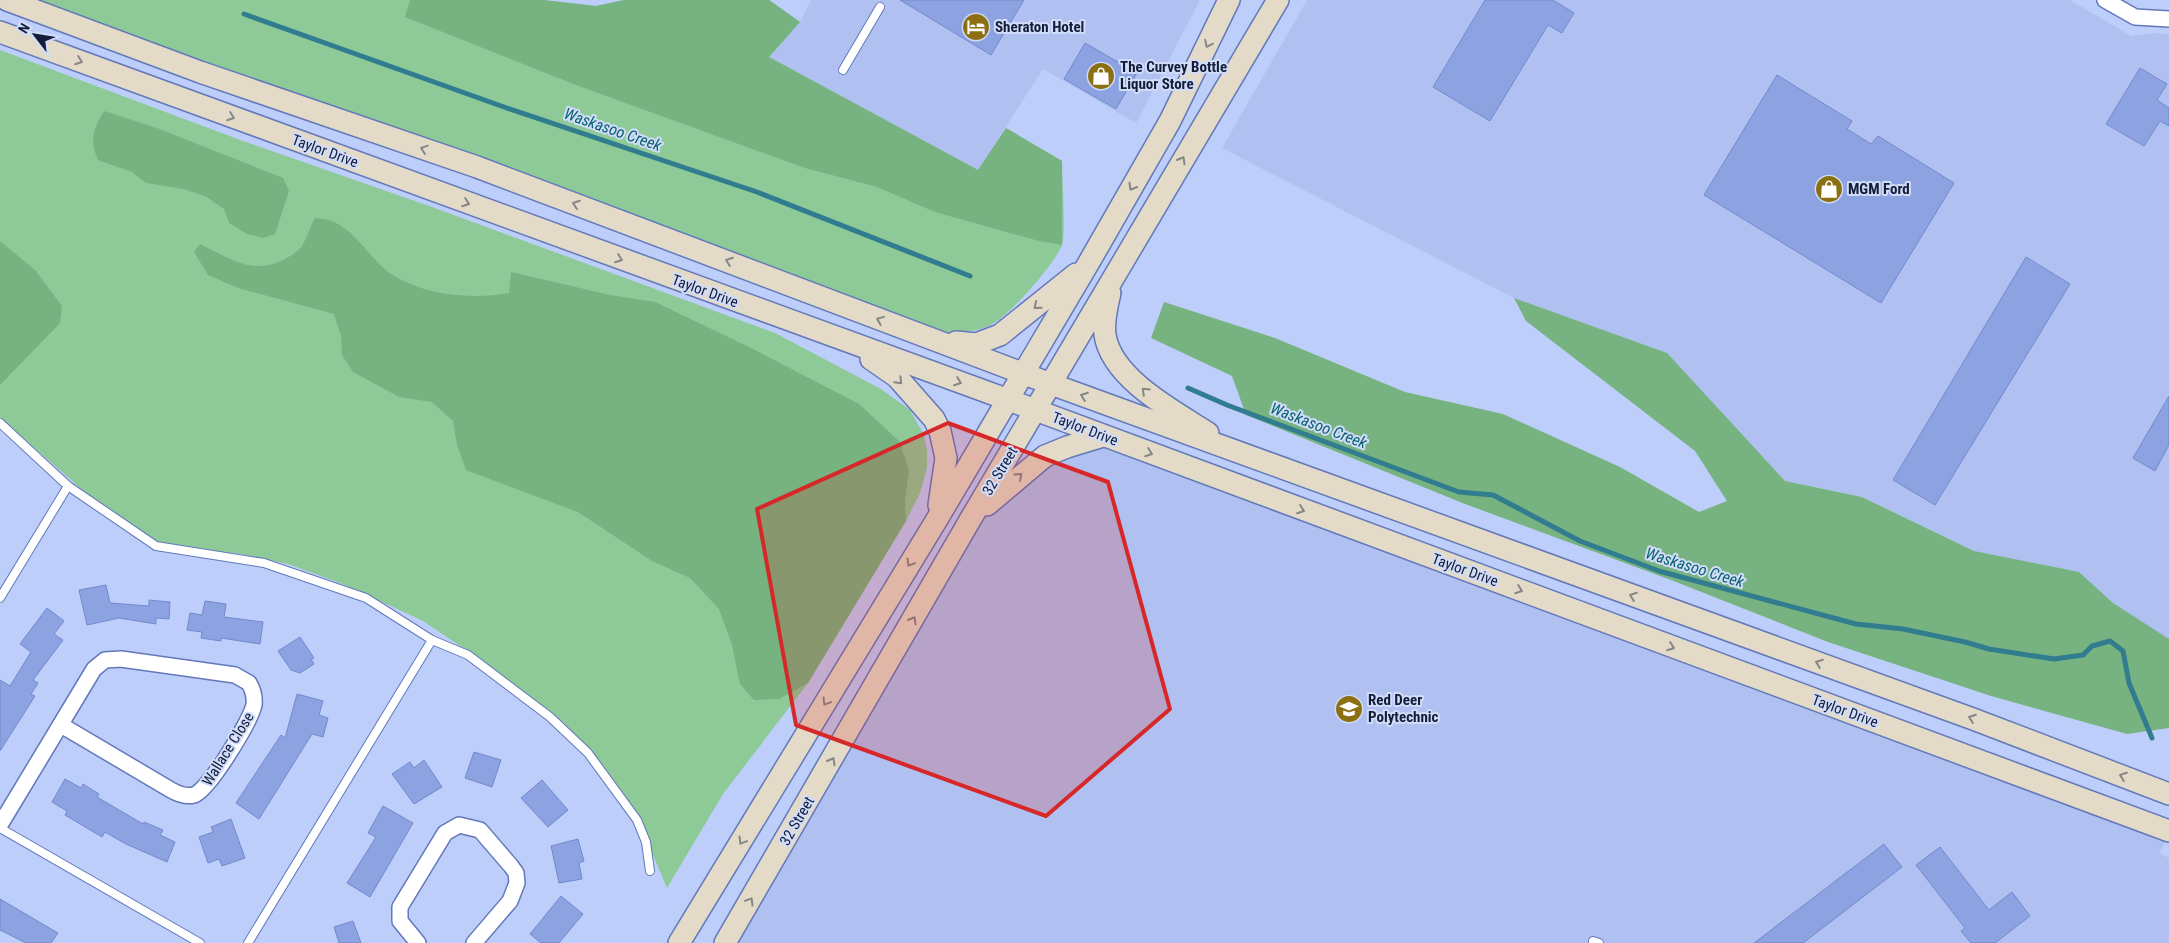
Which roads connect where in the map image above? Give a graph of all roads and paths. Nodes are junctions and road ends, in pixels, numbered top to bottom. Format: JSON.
{"nodes":[{"id":1,"x":7,"y":0,"type":"edge"},
{"id":2,"x":1229,"y":0,"type":"edge"},
{"id":3,"x":1268,"y":0,"type":"edge"},
{"id":4,"x":1278,"y":0,"type":"edge"},
{"id":5,"x":2105,"y":0,"type":"edge"},
{"id":6,"x":880,"y":8,"type":"dead end"},
{"id":7,"x":2169,"y":19,"type":"edge"},
{"id":8,"x":0,"y":32,"type":"edge"},
{"id":9,"x":843,"y":70,"type":"dead end"},
{"id":10,"x":1234,"y":71,"type":"junction"},
{"id":11,"x":1088,"y":264,"type":"junction"},
{"id":12,"x":1114,"y":278,"type":"junction"},
{"id":13,"x":925,"y":338,"type":"junction"},
{"id":14,"x":846,"y":342,"type":"junction"},
{"id":15,"x":1023,"y":374,"type":"junction"},
{"id":16,"x":1051,"y":384,"type":"junction"},
{"id":17,"x":1007,"y":400,"type":"junction"},
{"id":18,"x":1035,"y":410,"type":"junction"},
{"id":19,"x":0,"y":423,"type":"edge"},
{"id":20,"x":1103,"y":436,"type":"junction"},
{"id":21,"x":1244,"y":456,"type":"junction"},
{"id":22,"x":68,"y":486,"type":"junction"},
{"id":23,"x":970,"y":520,"type":"junction"},
{"id":24,"x":936,"y":521,"type":"junction"},
{"id":25,"x":0,"y":598,"type":"edge"},
{"id":26,"x":432,"y":640,"type":"junction"},
{"id":27,"x":61,"y":725,"type":"junction"},
{"id":28,"x":2169,"y":794,"type":"edge"},
{"id":29,"x":0,"y":827,"type":"edge"},
{"id":30,"x":2169,"y":831,"type":"edge"},
{"id":31,"x":650,"y":871,"type":"dead end"},
{"id":32,"x":200,"y":943,"type":"edge"},
{"id":33,"x":248,"y":943,"type":"edge"},
{"id":34,"x":418,"y":943,"type":"edge"},
{"id":35,"x":474,"y":943,"type":"edge"},
{"id":36,"x":679,"y":943,"type":"edge"},
{"id":37,"x":725,"y":943,"type":"edge"}],
"edges":[{"from":13,"to":1,"type":"main road","name":"Taylor Drive","one_way":true},
{"from":2,"to":11,"type":"main road","name":"32 Street","one_way":true},
{"from":3,"to":10,"type":"main road"},
{"from":4,"to":10,"type":"main road","name":"32 Street"},
{"from":5,"to":7,"type":"street"},
{"from":6,"to":9,"type":"lane"},
{"from":8,"to":14,"type":"main road","name":"Taylor Drive","one_way":true},
{"from":12,"to":10,"type":"main road","name":"32 Street","one_way":true},
{"from":11,"to":13,"type":"main road","one_way":true},
{"from":11,"to":15,"type":"main road","name":"32 Street"},
{"from":12,"to":16,"type":"main road","name":"32 Street"},
{"from":21,"to":12,"type":"main road","one_way":true},
{"from":13,"to":15,"type":"main road","name":"Taylor Drive"},
{"from":14,"to":17,"type":"main road","name":"Taylor Drive","one_way":true},
{"from":14,"to":24,"type":"main road","one_way":true},
{"from":15,"to":16,"type":"main road","name":"Taylor Drive"},
{"from":15,"to":17,"type":"main road","name":"32 Street"},
{"from":16,"to":18,"type":"main road","name":"32 Street"},
{"from":21,"to":16,"type":"main road","name":"Taylor Drive","one_way":true},
{"from":17,"to":18,"type":"main road","name":"Taylor Drive"},
{"from":17,"to":24,"type":"main road","name":"32 Street"},
{"from":18,"to":20,"type":"main road","name":"Taylor Drive"},
{"from":18,"to":23,"type":"main road","name":"32 Street"},
{"from":19,"to":22,"type":"lane"},
{"from":23,"to":20,"type":"main road","one_way":true},
{"from":20,"to":30,"type":"main road","name":"Taylor Drive","one_way":true},
{"from":28,"to":21,"type":"main road","name":"Taylor Drive","one_way":true},
{"from":22,"to":25,"type":"lane"},
{"from":22,"to":26,"type":"lane"},
{"from":37,"to":23,"type":"main road","name":"32 Street","one_way":true},
{"from":24,"to":36,"type":"main road","name":"32 Street","one_way":true},
{"from":26,"to":31,"type":"lane"},
{"from":26,"to":33,"type":"lane"},
{"from":27,"to":27,"type":"street","name":"Wallace Close"},
{"from":27,"to":29,"type":"street","name":"Wallace Close"},
{"from":29,"to":32,"type":"lane"},
{"from":34,"to":35,"type":"street"}]}
